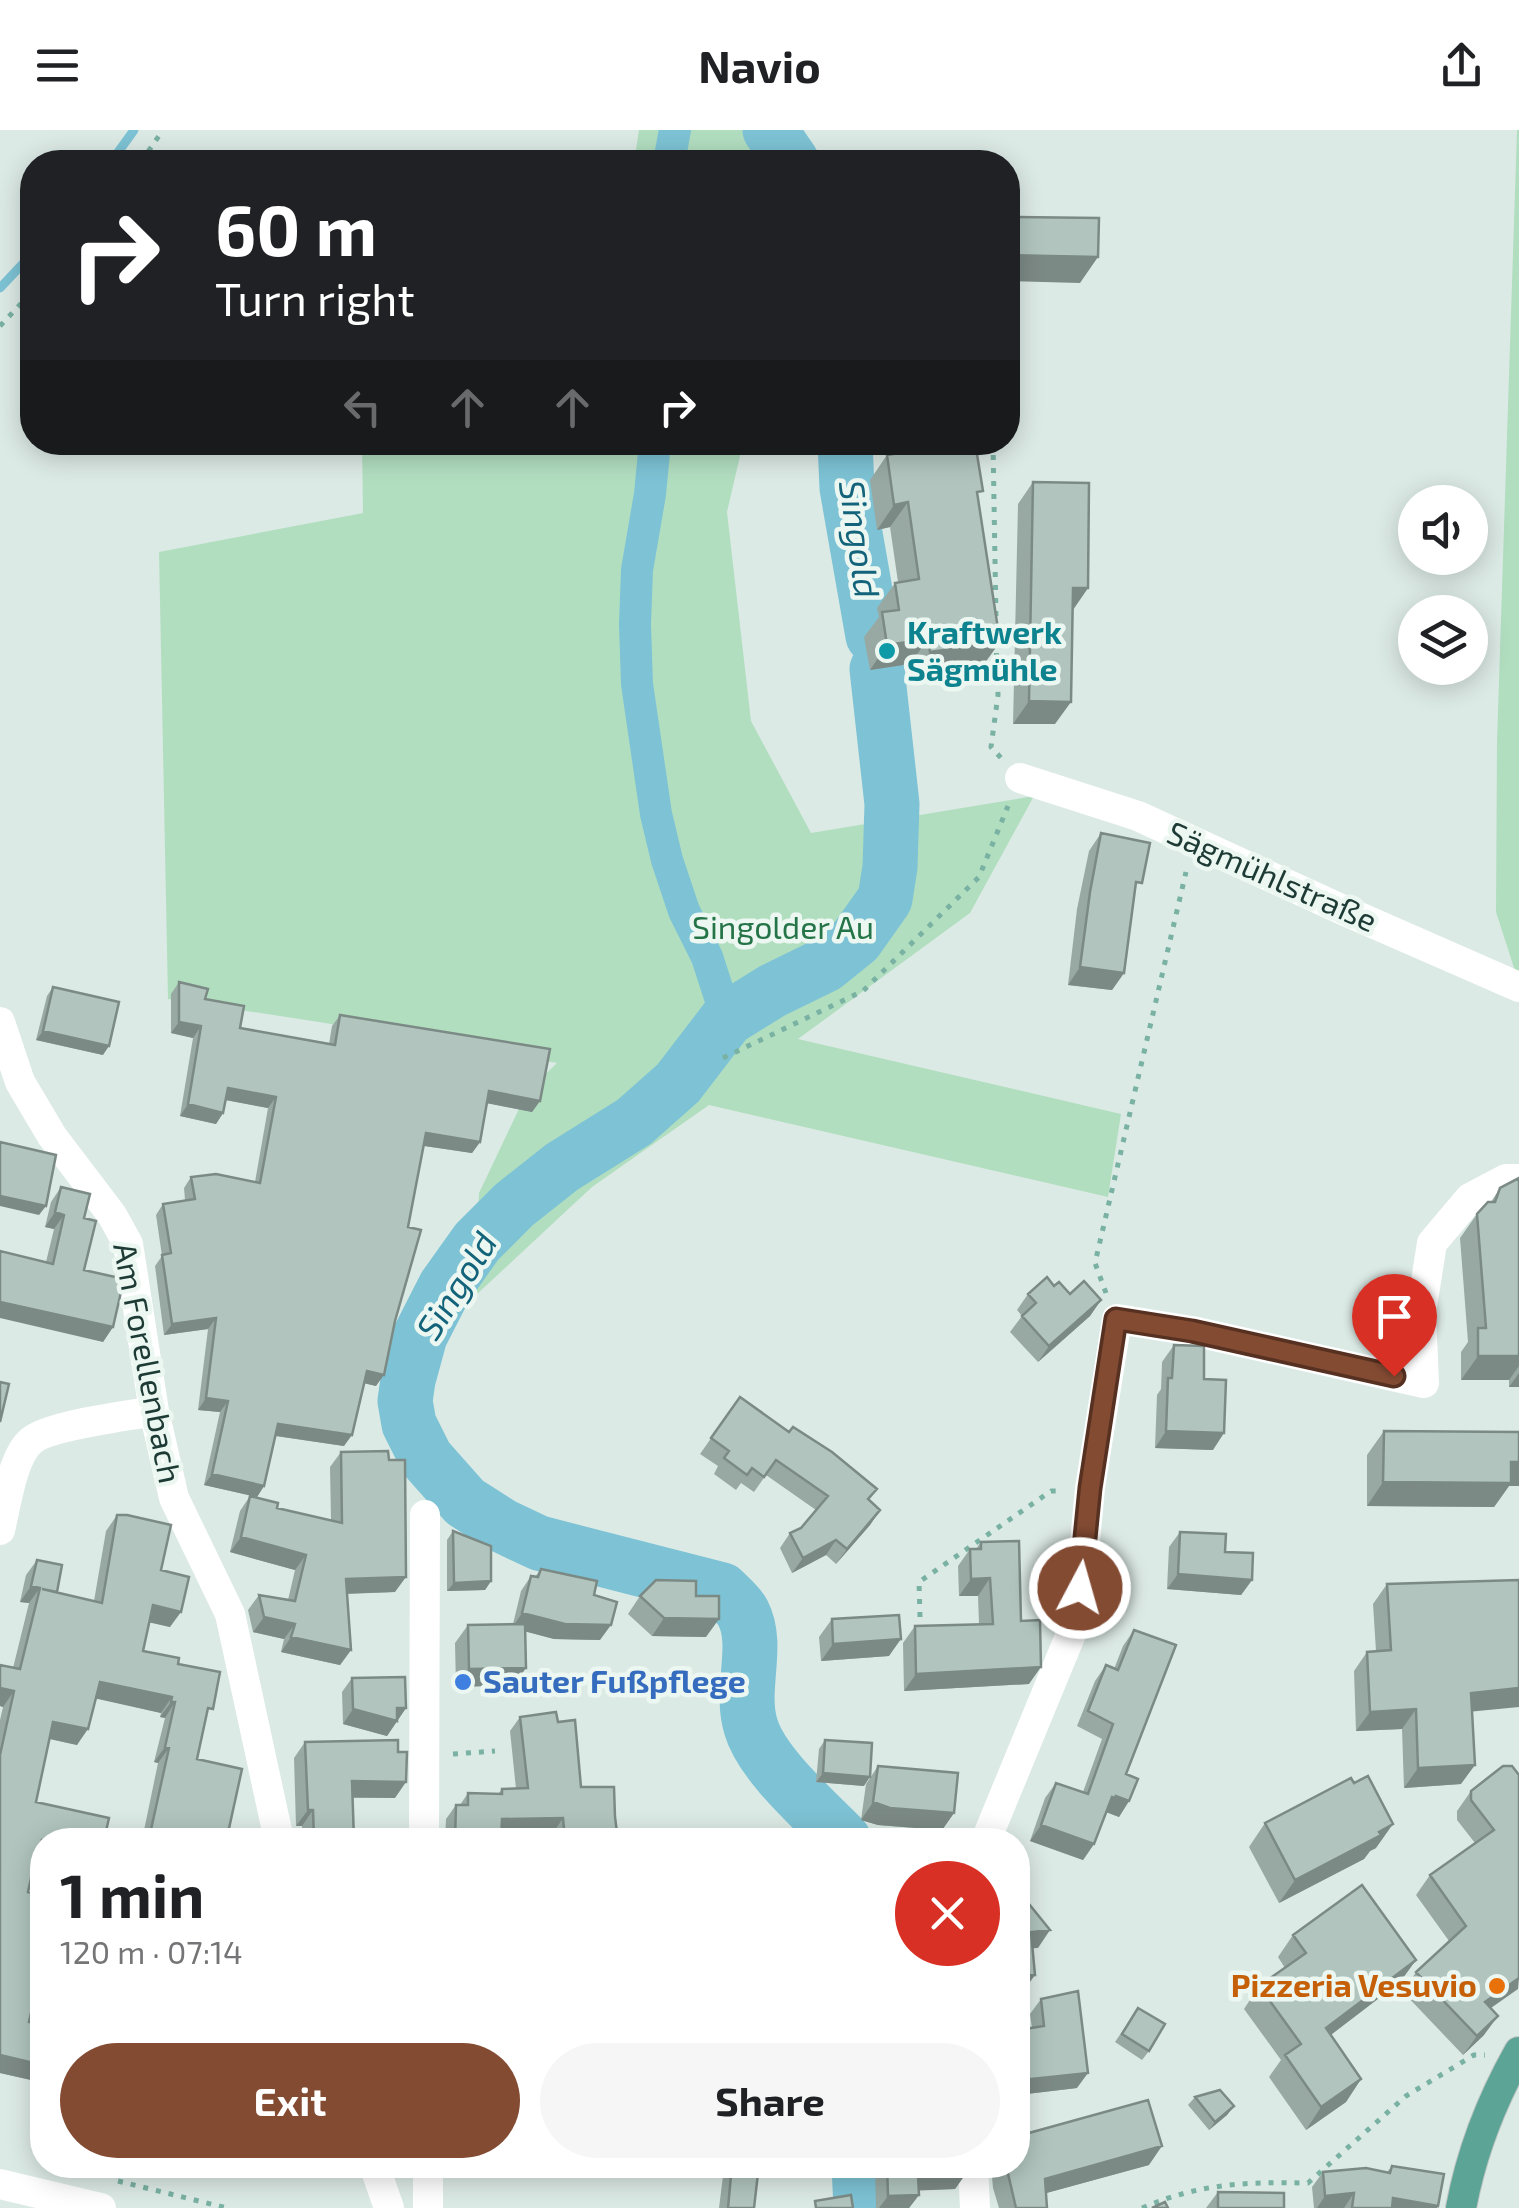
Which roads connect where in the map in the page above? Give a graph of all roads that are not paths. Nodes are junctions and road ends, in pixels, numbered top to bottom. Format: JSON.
{"nodes":[{"id":1,"x":1020,"y":778,"type":"road end"},
{"id":2,"x":1519,"y":988,"type":"edge"},
{"id":3,"x":0,"y":1022,"type":"edge"},
{"id":4,"x":1519,"y":1179,"type":"edge"},
{"id":5,"x":154,"y":1412,"type":"junction"},
{"id":6,"x":426,"y":1515,"type":"dead end"},
{"id":7,"x":0,"y":1530,"type":"edge"},
{"id":8,"x":276,"y":1828,"type":"edge"},
{"id":9,"x":424,"y":1828,"type":"edge"},
{"id":10,"x":991,"y":1828,"type":"edge"},
{"id":11,"x":1518,"y":2054,"type":"edge"},
{"id":12,"x":379,"y":2178,"type":"edge"},
{"id":13,"x":428,"y":2178,"type":"edge"},
{"id":14,"x":974,"y":2178,"type":"edge"},
{"id":15,"x":0,"y":2184,"type":"edge"},
{"id":16,"x":101,"y":2208,"type":"edge"},
{"id":17,"x":390,"y":2208,"type":"edge"},
{"id":18,"x":428,"y":2208,"type":"edge"},
{"id":19,"x":975,"y":2208,"type":"edge"},
{"id":20,"x":1461,"y":2208,"type":"edge"}],
"edges":[{"from":1,"to":2,"type":"street","name":"Sägmühlstraße"},
{"from":3,"to":5,"type":"street","name":"Am Forellenbach"},
{"from":4,"to":10,"type":"street"},
{"from":5,"to":7,"type":"street"},
{"from":5,"to":8,"type":"street","name":"Am Forellenbach"},
{"from":6,"to":9,"type":"street"},
{"from":11,"to":20,"type":"main road"},
{"from":12,"to":17,"type":"street"},
{"from":13,"to":18,"type":"street"},
{"from":14,"to":19,"type":"street"},
{"from":15,"to":16,"type":"street"}]}
